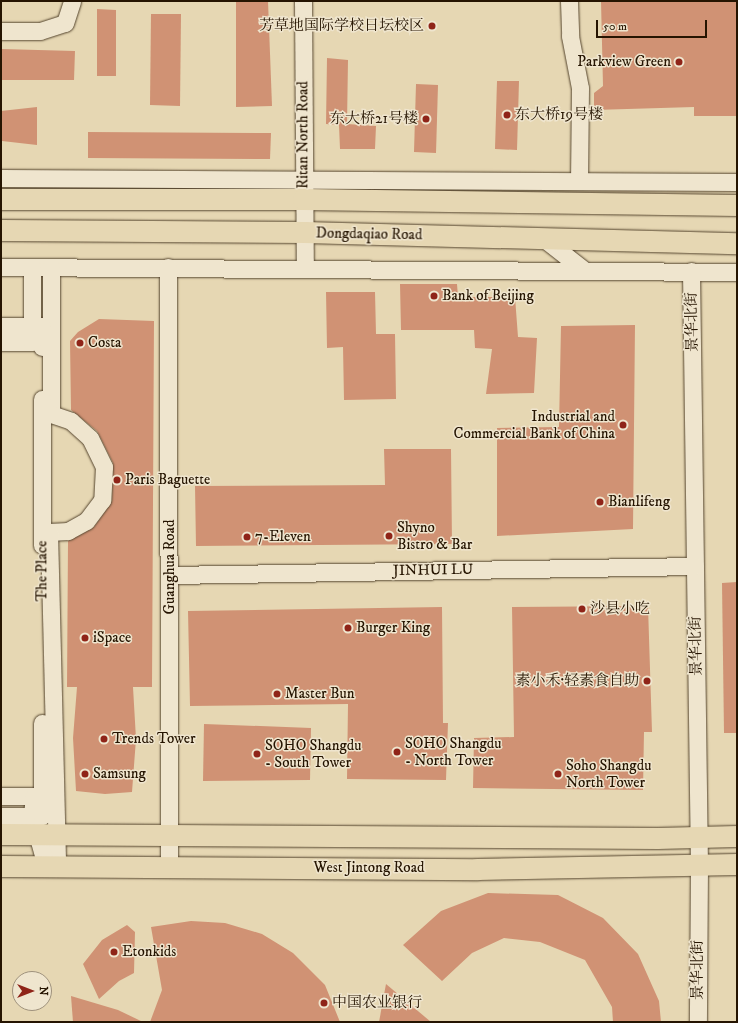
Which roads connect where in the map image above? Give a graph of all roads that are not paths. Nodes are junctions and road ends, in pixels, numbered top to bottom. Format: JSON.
{"nodes":[{"id":1,"x":72,"y":1,"type":"edge"},
{"id":2,"x":303,"y":1,"type":"edge"},
{"id":3,"x":569,"y":1,"type":"edge"},
{"id":4,"x":1,"y":31,"type":"edge"},
{"id":5,"x":1,"y":178,"type":"edge"},
{"id":6,"x":579,"y":181,"type":"junction"},
{"id":7,"x":737,"y":182,"type":"edge"},
{"id":8,"x":304,"y":189,"type":"junction"},
{"id":9,"x":1,"y":199,"type":"edge"},
{"id":10,"x":737,"y":205,"type":"edge"},
{"id":11,"x":1,"y":230,"type":"edge"},
{"id":12,"x":304,"y":232,"type":"junction"},
{"id":13,"x":543,"y":238,"type":"junction"},
{"id":14,"x":737,"y":242,"type":"edge"},
{"id":15,"x":1,"y":267,"type":"edge"},
{"id":16,"x":32,"y":267,"type":"junction"},
{"id":17,"x":51,"y":267,"type":"junction"},
{"id":18,"x":168,"y":267,"type":"junction"},
{"id":19,"x":305,"y":268,"type":"junction"},
{"id":20,"x":584,"y":270,"type":"junction"},
{"id":21,"x":691,"y":271,"type":"junction"},
{"id":22,"x":737,"y":272,"type":"edge"},
{"id":23,"x":1,"y":326,"type":"edge"},
{"id":24,"x":32,"y":326,"type":"junction"},
{"id":25,"x":1,"y":342,"type":"edge"},
{"id":26,"x":695,"y":566,"type":"junction"},
{"id":27,"x":170,"y":575,"type":"junction"},
{"id":28,"x":1,"y":796,"type":"edge"},
{"id":29,"x":1,"y":816,"type":"edge"},
{"id":30,"x":42,"y":829,"type":"junction"},
{"id":31,"x":1,"y":834,"type":"edge"},
{"id":32,"x":169,"y":835,"type":"junction"},
{"id":33,"x":737,"y":836,"type":"edge"},
{"id":34,"x":698,"y":837,"type":"junction"},
{"id":35,"x":737,"y":864,"type":"edge"},
{"id":36,"x":699,"y":865,"type":"junction"},
{"id":37,"x":1,"y":866,"type":"edge"},
{"id":38,"x":51,"y":866,"type":"junction"},
{"id":39,"x":169,"y":867,"type":"junction"},
{"id":40,"x":698,"y":1022,"type":"edge"}],
"edges":[{"from":1,"to":4,"type":"street"},
{"from":2,"to":8,"type":"street","name":"Ritan North Road"},
{"from":3,"to":6,"type":"street"},
{"from":5,"to":8,"type":"street"},
{"from":6,"to":7,"type":"street"},
{"from":6,"to":8,"type":"street"},
{"from":8,"to":9,"type":"main road"},
{"from":8,"to":10,"type":"main road"},
{"from":8,"to":12,"type":"street","name":"Ritan North Road"},
{"from":11,"to":12,"type":"main road","name":"Dongdaqiao Road"},
{"from":12,"to":13,"type":"main road","name":"Dongdaqiao Road"},
{"from":12,"to":19,"type":"street","name":"Ritan North Road"},
{"from":13,"to":14,"type":"main road","name":"Dongdaqiao Road"},
{"from":13,"to":20,"type":"street"},
{"from":15,"to":16,"type":"street"},
{"from":16,"to":17,"type":"street"},
{"from":16,"to":24,"type":"street"},
{"from":17,"to":18,"type":"street"},
{"from":17,"to":30,"type":"street"},
{"from":18,"to":19,"type":"street"},
{"from":18,"to":27,"type":"street","name":"Guanghua Road"},
{"from":19,"to":20,"type":"street"},
{"from":20,"to":21,"type":"street"},
{"from":21,"to":22,"type":"street"},
{"from":21,"to":26,"type":"street","name":"景华北街"},
{"from":23,"to":24,"type":"street"},
{"from":24,"to":25,"type":"street"},
{"from":24,"to":30,"type":"street","name":"The Place"},
{"from":26,"to":27,"type":"street","name":"JINHUI LU"},
{"from":26,"to":34,"type":"street","name":"景华北街"},
{"from":27,"to":32,"type":"street","name":"Guanghua Road"},
{"from":28,"to":30,"type":"street"},
{"from":29,"to":30,"type":"street"},
{"from":30,"to":31,"type":"main road","name":"West Jintong Road"},
{"from":30,"to":32,"type":"main road","name":"West Jintong Road"},
{"from":30,"to":38,"type":"street"},
{"from":32,"to":34,"type":"main road","name":"West Jintong Road"},
{"from":32,"to":39,"type":"street","name":"Guanghua Road"},
{"from":33,"to":34,"type":"main road","name":"West Jintong Road"},
{"from":34,"to":36,"type":"street","name":"景华北街"},
{"from":35,"to":36,"type":"main road","name":"West Jintong Road"},
{"from":36,"to":39,"type":"main road","name":"West Jintong Road"},
{"from":36,"to":40,"type":"street","name":"景华北街"},
{"from":37,"to":38,"type":"main road","name":"West Jintong Road"},
{"from":38,"to":39,"type":"main road","name":"West Jintong Road"}]}
